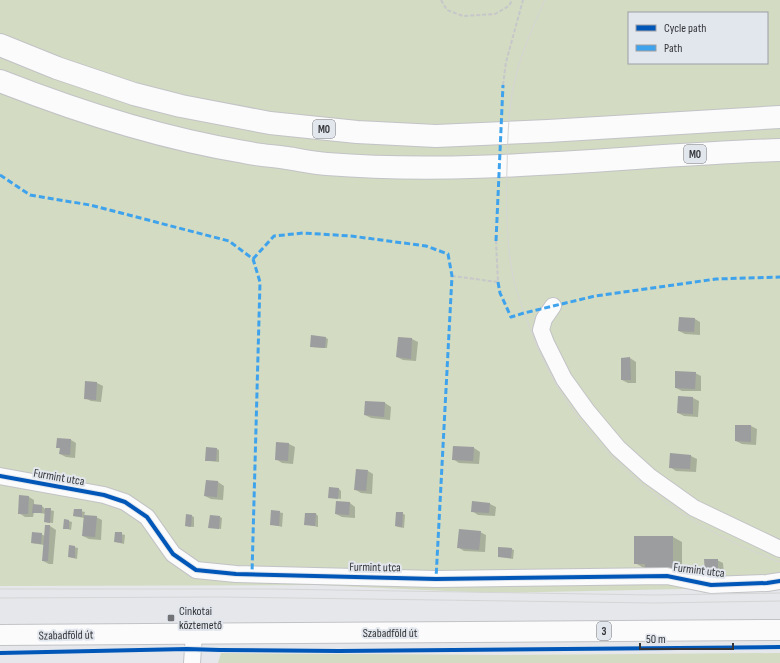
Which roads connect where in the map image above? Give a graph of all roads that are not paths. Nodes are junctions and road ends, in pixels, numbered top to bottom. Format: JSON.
{"nodes":[{"id":1,"x":0,"y":45,"type":"edge"},
{"id":2,"x":0,"y":81,"type":"edge"},
{"id":3,"x":780,"y":117,"type":"edge"},
{"id":4,"x":780,"y":150,"type":"edge"},
{"id":5,"x":553,"y":306,"type":"dead end"},
{"id":6,"x":0,"y":476,"type":"edge"},
{"id":7,"x":780,"y":549,"type":"edge"},
{"id":8,"x":780,"y":581,"type":"edge"},
{"id":9,"x":780,"y":630,"type":"edge"},
{"id":10,"x":194,"y":634,"type":"junction"},
{"id":11,"x":0,"y":635,"type":"edge"},
{"id":12,"x":192,"y":663,"type":"edge"}],
"edges":[{"from":1,"to":3,"type":"highway","number":"M0"},
{"from":2,"to":4,"type":"highway","number":"M0"},
{"from":5,"to":7,"type":"street"},
{"from":6,"to":8,"type":"street","name":"Furmint utca"},
{"from":9,"to":10,"type":"main road","name":"Szabadföld út","number":"3"},
{"from":10,"to":11,"type":"main road","name":"Szabadföld út","number":"3"},
{"from":10,"to":12,"type":"street"}]}
